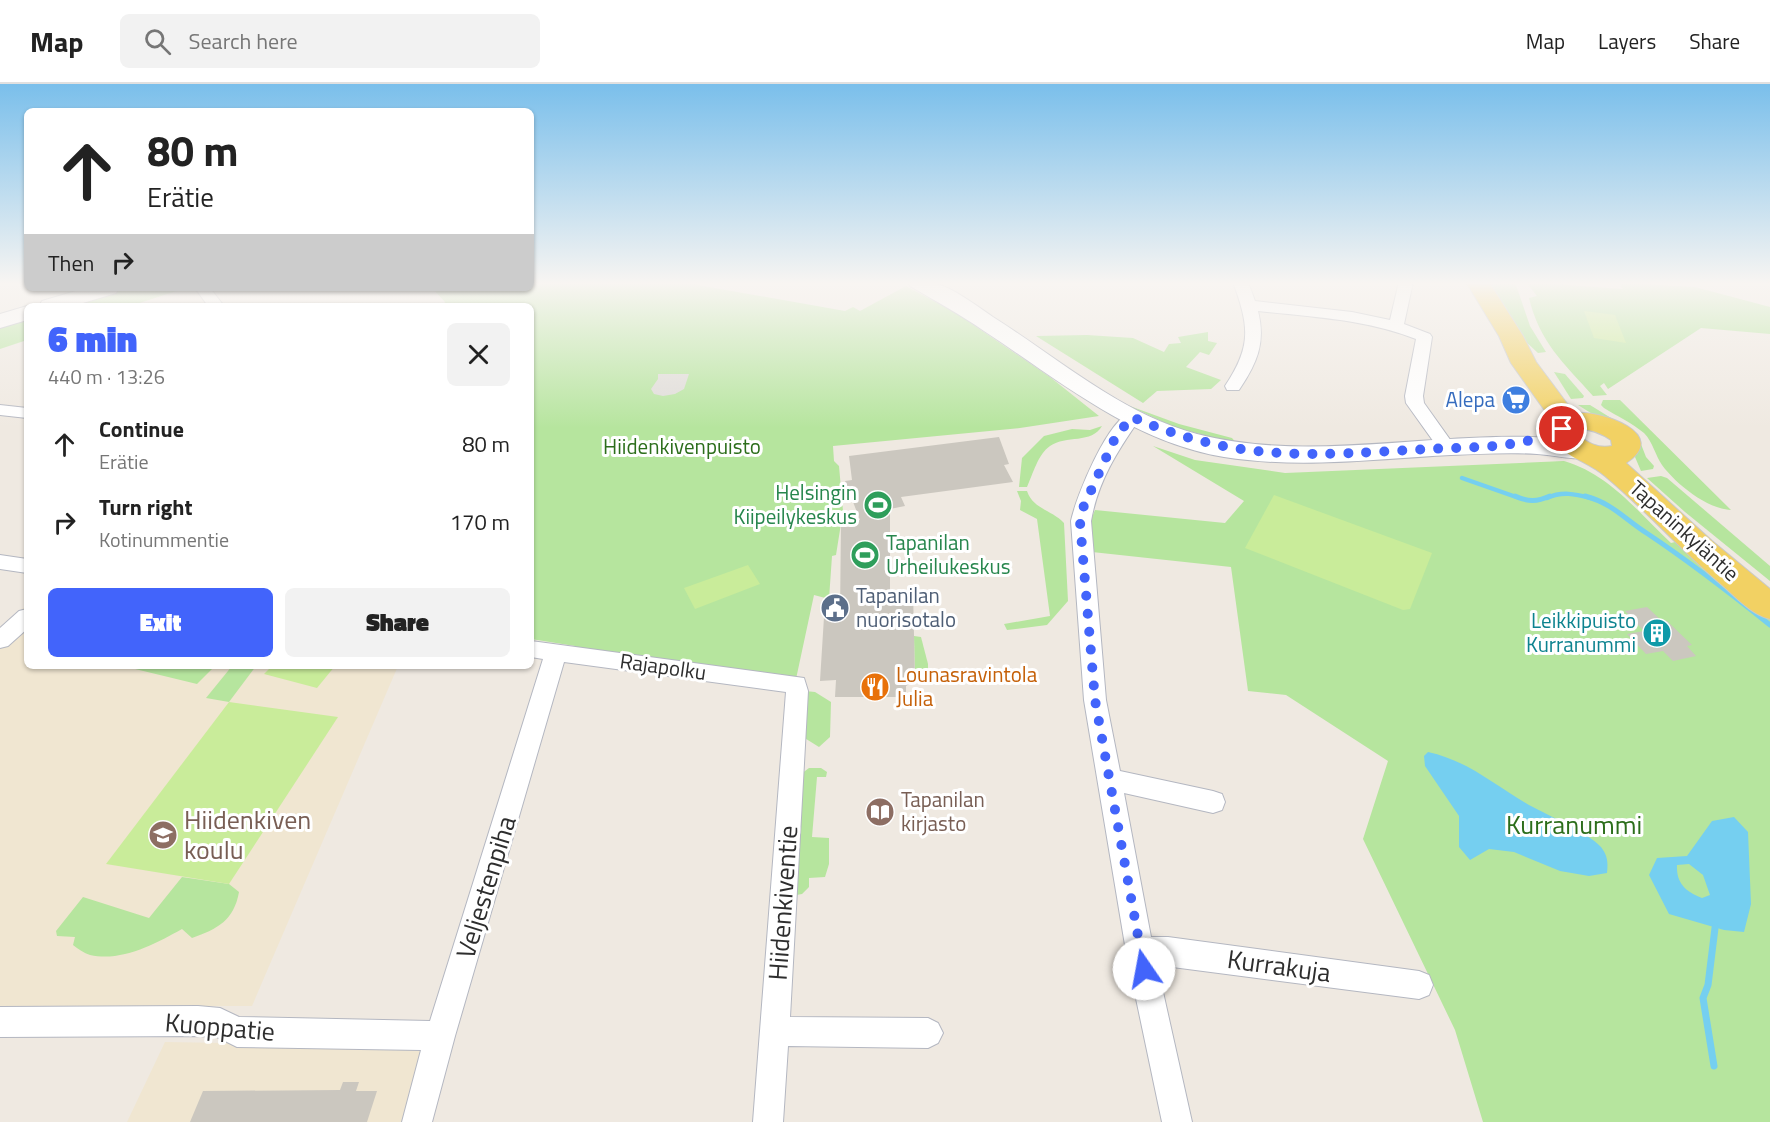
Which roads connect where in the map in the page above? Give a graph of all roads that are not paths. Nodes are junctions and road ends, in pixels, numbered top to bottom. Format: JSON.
{"nodes":[{"id":1,"x":997,"y":330,"type":"edge"},
{"id":2,"x":1255,"y":330,"type":"edge"},
{"id":3,"x":1410,"y":330,"type":"edge"},
{"id":4,"x":1507,"y":330,"type":"edge"},
{"id":5,"x":1511,"y":336,"type":"junction"},
{"id":6,"x":1233,"y":386,"type":"dead end"},
{"id":7,"x":0,"y":410,"type":"edge"},
{"id":8,"x":24,"y":413,"type":"edge"},
{"id":9,"x":1132,"y":417,"type":"junction"},
{"id":10,"x":1596,"y":422,"type":"junction"},
{"id":11,"x":1565,"y":426,"type":"junction"},
{"id":12,"x":1522,"y":444,"type":"junction"},
{"id":13,"x":1447,"y":448,"type":"junction"},
{"id":14,"x":1601,"y":454,"type":"junction"},
{"id":15,"x":0,"y":562,"type":"edge"},
{"id":16,"x":24,"y":566,"type":"edge"},
{"id":17,"x":1770,"y":585,"type":"edge"},
{"id":18,"x":1770,"y":607,"type":"edge"},
{"id":19,"x":24,"y":620,"type":"edge"},
{"id":20,"x":0,"y":640,"type":"edge"},
{"id":21,"x":534,"y":649,"type":"edge"},
{"id":22,"x":556,"y":652,"type":"junction"},
{"id":23,"x":796,"y":684,"type":"joint"},
{"id":24,"x":1110,"y":779,"type":"junction"},
{"id":25,"x":1213,"y":802,"type":"dead end"},
{"id":26,"x":1140,"y":951,"type":"junction"},
{"id":27,"x":1419,"y":985,"type":"dead end"},
{"id":28,"x":0,"y":1022,"type":"edge"},
{"id":29,"x":775,"y":1031,"type":"junction"},
{"id":30,"x":928,"y":1033,"type":"dead end"},
{"id":31,"x":440,"y":1036,"type":"junction"},
{"id":32,"x":417,"y":1122,"type":"edge"},
{"id":33,"x":768,"y":1122,"type":"edge"},
{"id":34,"x":1177,"y":1122,"type":"edge"}],
"edges":[{"from":1,"to":9,"type":"main road"},
{"from":2,"to":6,"type":"street"},
{"from":3,"to":13,"type":"street"},
{"from":4,"to":5,"type":"main road"},
{"from":5,"to":10,"type":"main road"},
{"from":5,"to":11,"type":"main road"},
{"from":7,"to":8,"type":"street"},
{"from":9,"to":13,"type":"main road"},
{"from":9,"to":24,"type":"street"},
{"from":10,"to":11,"type":"main road"},
{"from":10,"to":14,"type":"main road"},
{"from":11,"to":12,"type":"main road"},
{"from":11,"to":14,"type":"main road"},
{"from":12,"to":13,"type":"main road"},
{"from":12,"to":14,"type":"main road"},
{"from":14,"to":17,"type":"main road","name":"Tapaninkyläntie"},
{"from":14,"to":18,"type":"main road","name":"Tapaninkyläntie"},
{"from":15,"to":16,"type":"street"},
{"from":19,"to":20,"type":"street"},
{"from":21,"to":22,"type":"street","name":"Rajapolku"},
{"from":22,"to":23,"type":"street","name":"Rajapolku"},
{"from":22,"to":31,"type":"street","name":"Veljestenpiha"},
{"from":23,"to":29,"type":"street","name":"Hiidenkiventie"},
{"from":24,"to":25,"type":"street"},
{"from":24,"to":26,"type":"street"},
{"from":26,"to":27,"type":"street","name":"Kurrakuja"},
{"from":26,"to":34,"type":"street"},
{"from":28,"to":31,"type":"street","name":"Kuoppatie"},
{"from":29,"to":30,"type":"street"},
{"from":29,"to":33,"type":"street","name":"Hiidenkiventie"},
{"from":31,"to":32,"type":"street","name":"Veljestenpiha"}]}
